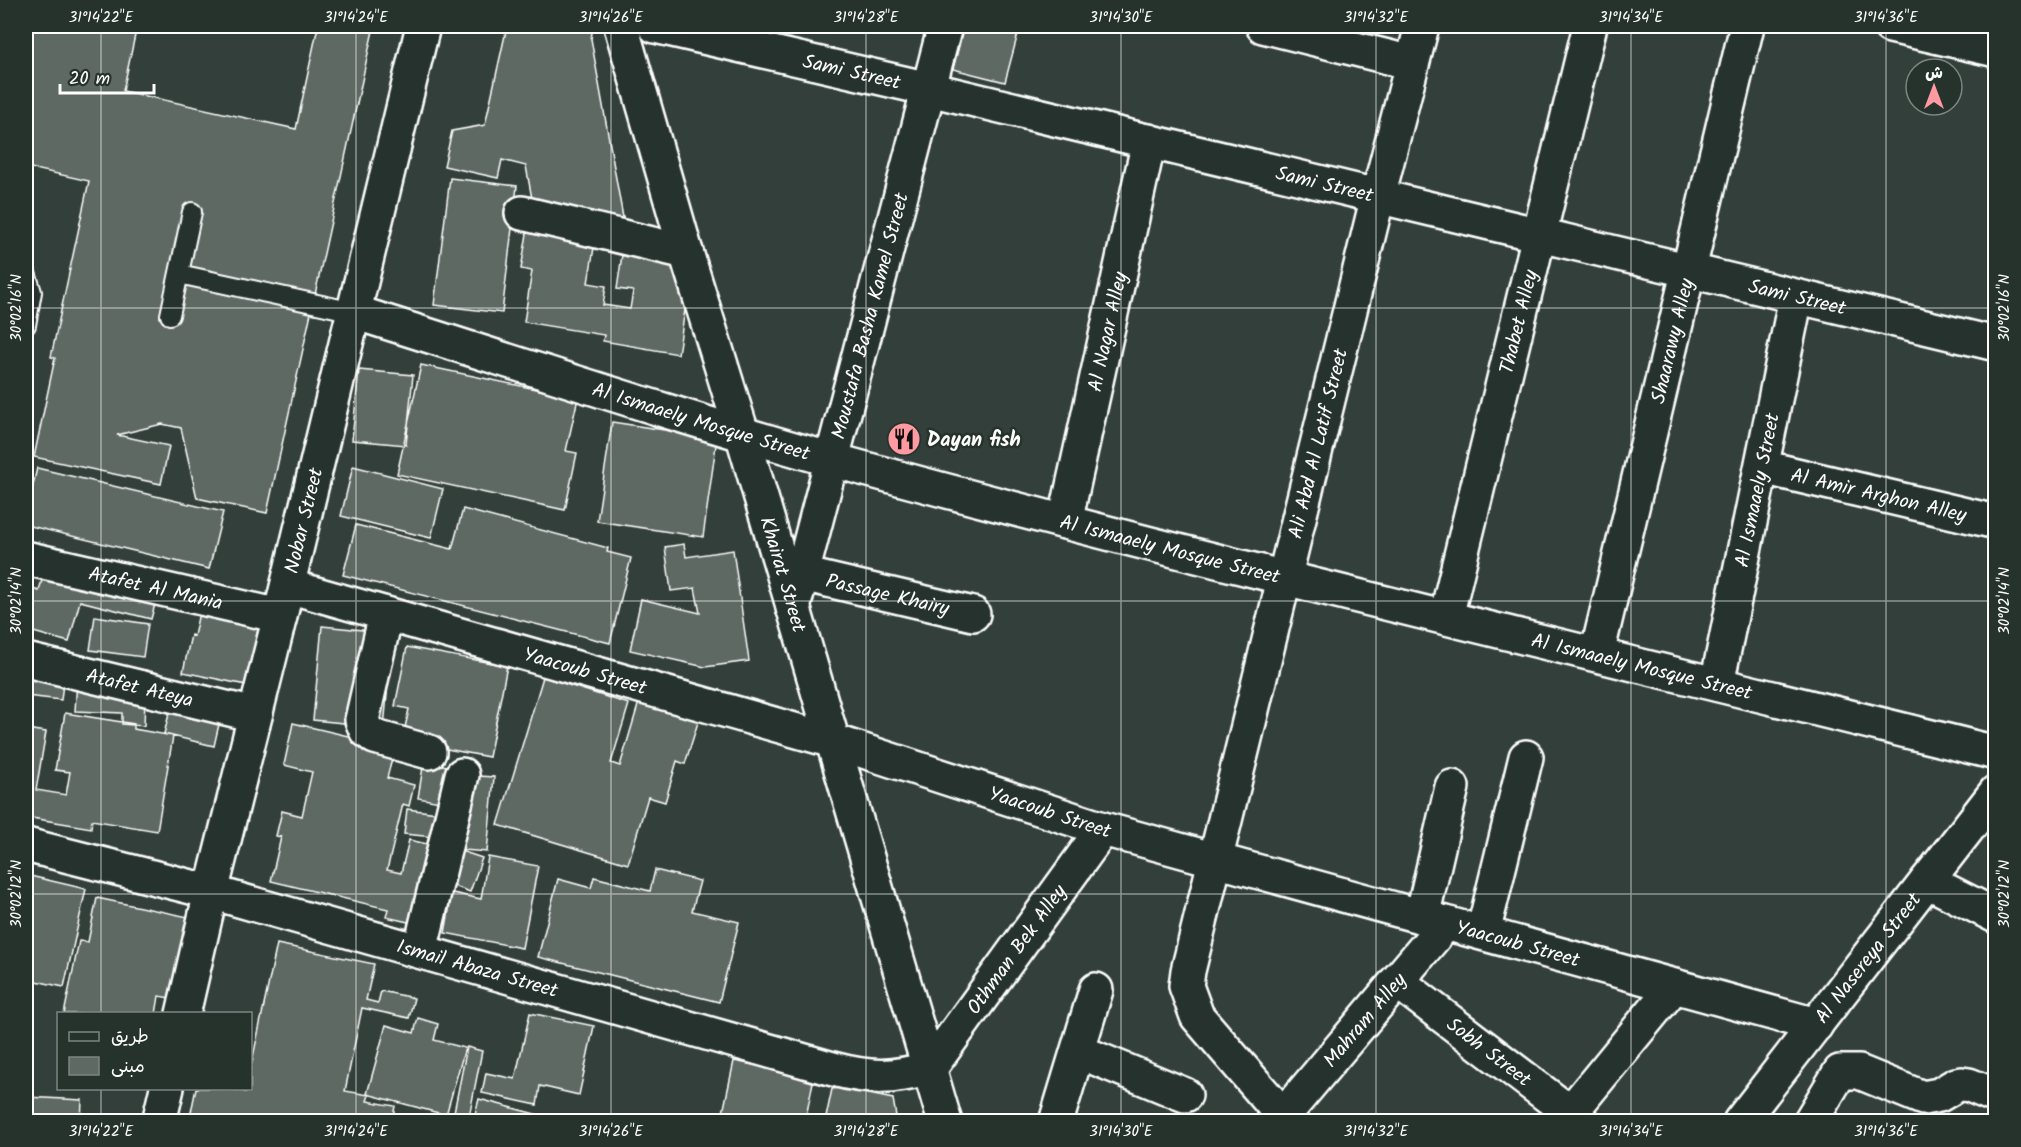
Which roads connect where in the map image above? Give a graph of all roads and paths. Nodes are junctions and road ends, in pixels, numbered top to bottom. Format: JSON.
{"nodes":[{"id":1,"x":423,"y":26,"type":"edge"},
{"id":2,"x":621,"y":26,"type":"edge"},
{"id":3,"x":655,"y":26,"type":"edge"},
{"id":4,"x":945,"y":26,"type":"edge"},
{"id":5,"x":1263,"y":26,"type":"edge"},
{"id":6,"x":1422,"y":26,"type":"edge"},
{"id":7,"x":1590,"y":26,"type":"edge"},
{"id":8,"x":1747,"y":26,"type":"edge"},
{"id":9,"x":1890,"y":26,"type":"edge"},
{"id":10,"x":1995,"y":50,"type":"edge"},
{"id":11,"x":1412,"y":63,"type":"junction"},
{"id":12,"x":929,"y":89,"type":"junction"},
{"id":13,"x":1149,"y":141,"type":"junction"},
{"id":14,"x":1378,"y":196,"type":"junction"},
{"id":15,"x":192,"y":212,"type":"dead end"},
{"id":16,"x":522,"y":213,"type":"dead end"},
{"id":17,"x":1539,"y":235,"type":"junction"},
{"id":18,"x":686,"y":252,"type":"junction"},
{"id":19,"x":1688,"y":271,"type":"junction"},
{"id":20,"x":26,"y":273,"type":"edge"},
{"id":21,"x":179,"y":274,"type":"junction"},
{"id":22,"x":1796,"y":297,"type":"junction"},
{"id":23,"x":354,"y":312,"type":"junction"},
{"id":24,"x":170,"y":315,"type":"dead end"},
{"id":25,"x":26,"y":325,"type":"edge"},
{"id":26,"x":1995,"y":344,"type":"edge"},
{"id":27,"x":742,"y":433,"type":"junction"},
{"id":28,"x":832,"y":460,"type":"junction"},
{"id":29,"x":1762,"y":467,"type":"junction"},
{"id":30,"x":1065,"y":522,"type":"junction"},
{"id":31,"x":1995,"y":522,"type":"edge"},
{"id":32,"x":30,"y":559,"type":"dead end"},
{"id":33,"x":802,"y":574,"type":"junction"},
{"id":34,"x":1286,"y":577,"type":"junction"},
{"id":35,"x":284,"y":601,"type":"junction"},
{"id":36,"x":793,"y":608,"type":"junction"},
{"id":37,"x":386,"y":614,"type":"junction"},
{"id":38,"x":973,"y":614,"type":"dead end"},
{"id":39,"x":1446,"y":617,"type":"junction"},
{"id":40,"x":1598,"y":654,"type":"junction"},
{"id":41,"x":26,"y":660,"type":"edge"},
{"id":42,"x":1717,"y":684,"type":"junction"},
{"id":43,"x":255,"y":715,"type":"junction"},
{"id":44,"x":833,"y":741,"type":"junction"},
{"id":45,"x":429,"y":752,"type":"dead end"},
{"id":46,"x":1995,"y":753,"type":"edge"},
{"id":47,"x":1526,"y":757,"type":"dead end"},
{"id":48,"x":462,"y":775,"type":"dead end"},
{"id":49,"x":1452,"y":787,"type":"dead end"},
{"id":50,"x":1995,"y":792,"type":"edge"},
{"id":51,"x":1103,"y":829,"type":"junction"},
{"id":52,"x":26,"y":845,"type":"edge"},
{"id":53,"x":1216,"y":860,"type":"junction"},
{"id":54,"x":1927,"y":881,"type":"junction"},
{"id":55,"x":211,"y":892,"type":"junction"},
{"id":56,"x":1995,"y":916,"type":"edge"},
{"id":57,"x":1434,"y":920,"type":"junction"},
{"id":58,"x":1483,"y":933,"type":"junction"},
{"id":59,"x":420,"y":951,"type":"junction"},
{"id":60,"x":1397,"y":981,"type":"junction"},
{"id":61,"x":1674,"y":986,"type":"junction"},
{"id":62,"x":1096,"y":990,"type":"dead end"},
{"id":63,"x":183,"y":1012,"type":"edge"},
{"id":64,"x":1816,"y":1025,"type":"junction"},
{"id":65,"x":1078,"y":1051,"type":"junction"},
{"id":66,"x":930,"y":1068,"type":"junction"},
{"id":67,"x":166,"y":1090,"type":"edge"},
{"id":68,"x":1185,"y":1095,"type":"dead end"},
{"id":69,"x":1995,"y":1096,"type":"edge"},
{"id":70,"x":1576,"y":1117,"type":"edge"},
{"id":71,"x":1285,"y":1119,"type":"edge"},
{"id":72,"x":159,"y":1122,"type":"edge"},
{"id":73,"x":945,"y":1122,"type":"edge"},
{"id":74,"x":1056,"y":1122,"type":"edge"},
{"id":75,"x":1740,"y":1122,"type":"edge"},
{"id":76,"x":1810,"y":1122,"type":"edge"}],
"edges":[{"from":1,"to":23,"type":"street","name":"Nobar Street"},
{"from":2,"to":18,"type":"street","name":"Khairat Street"},
{"from":3,"to":12,"type":"street","name":"Sami Street"},
{"from":4,"to":12,"type":"street","name":"Moustafa Basha Kamel Street"},
{"from":5,"to":11,"type":"street"},
{"from":6,"to":11,"type":"street","name":"Ali Abd Al Latif Street"},
{"from":7,"to":17,"type":"street","name":"Thabet Alley"},
{"from":8,"to":19,"type":"street","name":"Shaarawy Alley"},
{"from":9,"to":10,"type":"street"},
{"from":11,"to":14,"type":"street","name":"Ali Abd Al Latif Street"},
{"from":12,"to":13,"type":"street","name":"Sami Street"},
{"from":12,"to":28,"type":"street","name":"Moustafa Basha Kamel Street"},
{"from":13,"to":14,"type":"street","name":"Sami Street"},
{"from":13,"to":30,"type":"street","name":"Al Nagar Alley"},
{"from":14,"to":17,"type":"street","name":"Sami Street"},
{"from":14,"to":34,"type":"street","name":"Ali Abd Al Latif Street"},
{"from":15,"to":21,"type":"lane"},
{"from":16,"to":18,"type":"street"},
{"from":17,"to":19,"type":"street","name":"Sami Street"},
{"from":17,"to":39,"type":"street","name":"Thabet Alley"},
{"from":18,"to":27,"type":"street","name":"Khairat Street"},
{"from":19,"to":22,"type":"street","name":"Sami Street"},
{"from":19,"to":40,"type":"street","name":"Shaarawy Alley"},
{"from":20,"to":25,"type":"lane"},
{"from":21,"to":23,"type":"lane"},
{"from":21,"to":24,"type":"lane"},
{"from":22,"to":26,"type":"street","name":"Sami Street"},
{"from":22,"to":29,"type":"street","name":"Al Ismaaely Street"},
{"from":23,"to":27,"type":"street","name":"Al Ismaaely Mosque Street"},
{"from":23,"to":35,"type":"street","name":"Nobar Street"},
{"from":27,"to":28,"type":"street","name":"Al Ismaaely Mosque Street"},
{"from":27,"to":36,"type":"street","name":"Khairat Street"},
{"from":28,"to":30,"type":"street","name":"Al Ismaaely Mosque Street"},
{"from":28,"to":33,"type":"street","name":"Moustafa Basha Kamel Street"},
{"from":29,"to":31,"type":"street","name":"Al Amir Arghon Alley"},
{"from":29,"to":42,"type":"street","name":"Al Ismaaely Street"},
{"from":30,"to":34,"type":"street","name":"Al Ismaaely Mosque Street"},
{"from":32,"to":35,"type":"street","name":"Atafet Al Mania"},
{"from":33,"to":36,"type":"street","name":"Moustafa Basha Kamel Street"},
{"from":33,"to":38,"type":"street","name":"Passage Khairy"},
{"from":34,"to":39,"type":"street","name":"Al Ismaaely Mosque Street"},
{"from":34,"to":53,"type":"street","name":"Ali Abd Al Latif Street"},
{"from":35,"to":37,"type":"street","name":"Yaacoub Street"},
{"from":35,"to":43,"type":"street","name":"Nobar Street"},
{"from":36,"to":44,"type":"street","name":"Khairat Street"},
{"from":37,"to":44,"type":"street","name":"Yaacoub Street"},
{"from":37,"to":45,"type":"street"},
{"from":39,"to":40,"type":"street","name":"Al Ismaaely Mosque Street"},
{"from":40,"to":42,"type":"street","name":"Al Ismaaely Mosque Street"},
{"from":41,"to":43,"type":"street","name":"Atafet Ateya"},
{"from":42,"to":46,"type":"street","name":"Al Ismaaely Mosque Street"},
{"from":43,"to":55,"type":"street","name":"Nobar Street"},
{"from":44,"to":51,"type":"street","name":"Yaacoub Street"},
{"from":44,"to":66,"type":"street","name":"Khairat Street"},
{"from":47,"to":58,"type":"street"},
{"from":48,"to":59,"type":"street"},
{"from":49,"to":57,"type":"street"},
{"from":50,"to":54,"type":"street","name":"Al Nasereya Street"},
{"from":51,"to":53,"type":"street","name":"Yaacoub Street"},
{"from":51,"to":66,"type":"street","name":"Othman Bek Alley"},
{"from":52,"to":55,"type":"street","name":"Ismail Abaza Street"},
{"from":53,"to":57,"type":"street","name":"Yaacoub Street"},
{"from":53,"to":71,"type":"street","name":"Ali Abd Al Latif Street"},
{"from":54,"to":56,"type":"street"},
{"from":54,"to":64,"type":"street","name":"Al Nasereya Street"},
{"from":55,"to":59,"type":"street","name":"Ismail Abaza Street"},
{"from":55,"to":63,"type":"street","name":"Nobar Street"},
{"from":57,"to":58,"type":"street","name":"Yaacoub Street"},
{"from":57,"to":60,"type":"street","name":"Mahram Alley"},
{"from":58,"to":61,"type":"street","name":"Yaacoub Street"},
{"from":59,"to":66,"type":"street","name":"Ismail Abaza Street"},
{"from":60,"to":70,"type":"street","name":"Sobh Street"},
{"from":60,"to":71,"type":"street","name":"Mahram Alley"},
{"from":61,"to":64,"type":"street","name":"Yaacoub Street"},
{"from":61,"to":70,"type":"street"},
{"from":62,"to":65,"type":"street"},
{"from":64,"to":75,"type":"street","name":"Al Nasereya Street"},
{"from":65,"to":68,"type":"street"},
{"from":65,"to":74,"type":"street"},
{"from":66,"to":73,"type":"street","name":"Khairat Street"},
{"from":67,"to":72,"type":"street"},
{"from":69,"to":76,"type":"street"}]}
